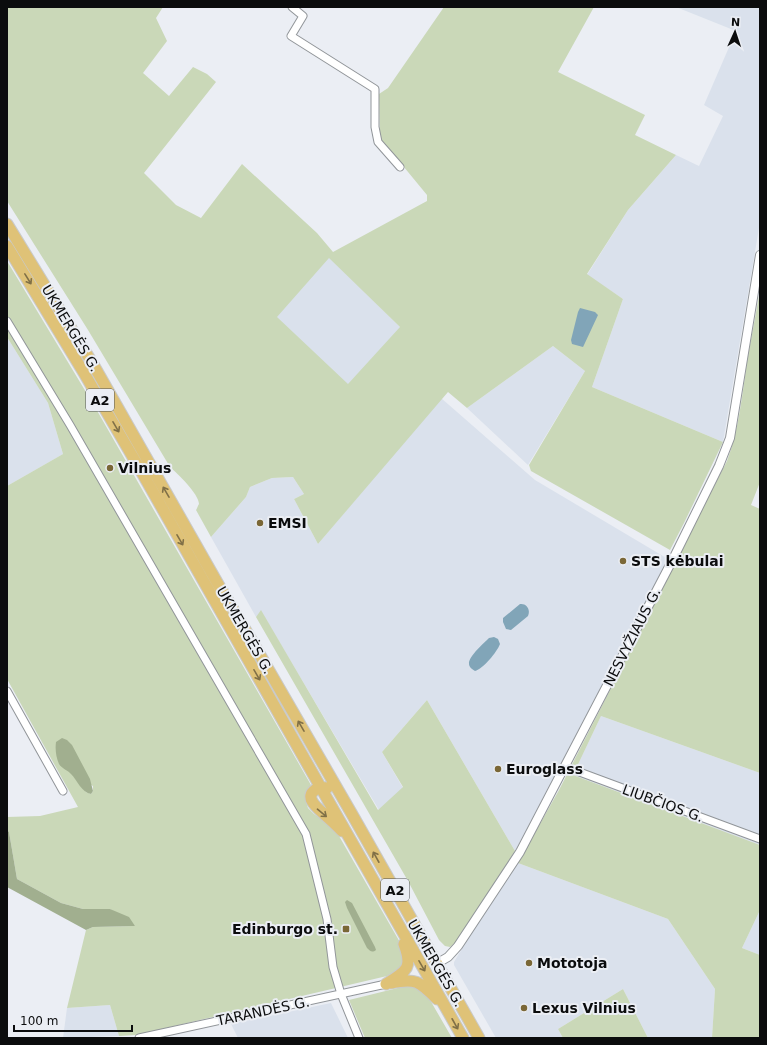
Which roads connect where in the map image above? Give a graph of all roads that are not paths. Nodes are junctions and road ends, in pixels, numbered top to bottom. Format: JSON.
{"nodes":[{"id":1,"x":292,"y":7,"type":"edge"},
{"id":2,"x":400,"y":167,"type":"dead end"},
{"id":3,"x":7,"y":224,"type":"edge"},
{"id":4,"x":7,"y":246,"type":"edge"},
{"id":5,"x":760,"y":255,"type":"edge"},
{"id":6,"x":7,"y":321,"type":"edge"},
{"id":7,"x":7,"y":691,"type":"edge"},
{"id":8,"x":566,"y":767,"type":"junction"},
{"id":9,"x":321,"y":788,"type":"junction"},
{"id":10,"x":63,"y":791,"type":"dead end"},
{"id":11,"x":353,"y":816,"type":"junction"},
{"id":12,"x":760,"y":839,"type":"edge"},
{"id":13,"x":396,"y":920,"type":"junction"},
{"id":14,"x":436,"y":964,"type":"junction"},
{"id":15,"x":386,"y":984,"type":"junction"},
{"id":16,"x":341,"y":994,"type":"junction"},
{"id":17,"x":447,"y":1010,"type":"junction"},
{"id":18,"x":139,"y":1038,"type":"edge"},
{"id":19,"x":360,"y":1038,"type":"edge"},
{"id":20,"x":463,"y":1038,"type":"edge"},
{"id":21,"x":479,"y":1038,"type":"edge"}],
"edges":[{"from":1,"to":2,"type":"street"},
{"from":11,"to":3,"type":"highway","name":"UKMERGĖS G.","number":"A2","one_way":true},
{"from":4,"to":9,"type":"highway","name":"UKMERGĖS G.","number":"A2","one_way":true},
{"from":5,"to":8,"type":"street","name":"NESVYŽIAUS G."},
{"from":6,"to":16,"type":"street"},
{"from":7,"to":10,"type":"street"},
{"from":8,"to":12,"type":"street","name":"LIUBČIOS G."},
{"from":8,"to":14,"type":"street","name":"NESVYŽIAUS G."},
{"from":9,"to":11,"type":"highway"},
{"from":9,"to":13,"type":"highway","name":"UKMERGĖS G.","number":"A2","one_way":true},
{"from":14,"to":11,"type":"highway","name":"UKMERGĖS G.","number":"A2","one_way":true},
{"from":13,"to":15,"type":"highway"},
{"from":13,"to":17,"type":"highway","name":"UKMERGĖS G.","number":"A2","one_way":true},
{"from":14,"to":21,"type":"highway","name":"UKMERGĖS G.","number":"A2"},
{"from":15,"to":16,"type":"street","name":"TARANDĖS G."},
{"from":15,"to":17,"type":"highway"},
{"from":16,"to":18,"type":"street","name":"TARANDĖS G."},
{"from":16,"to":19,"type":"street"},
{"from":17,"to":20,"type":"highway","name":"UKMERGĖS G.","number":"A2","one_way":true}]}
